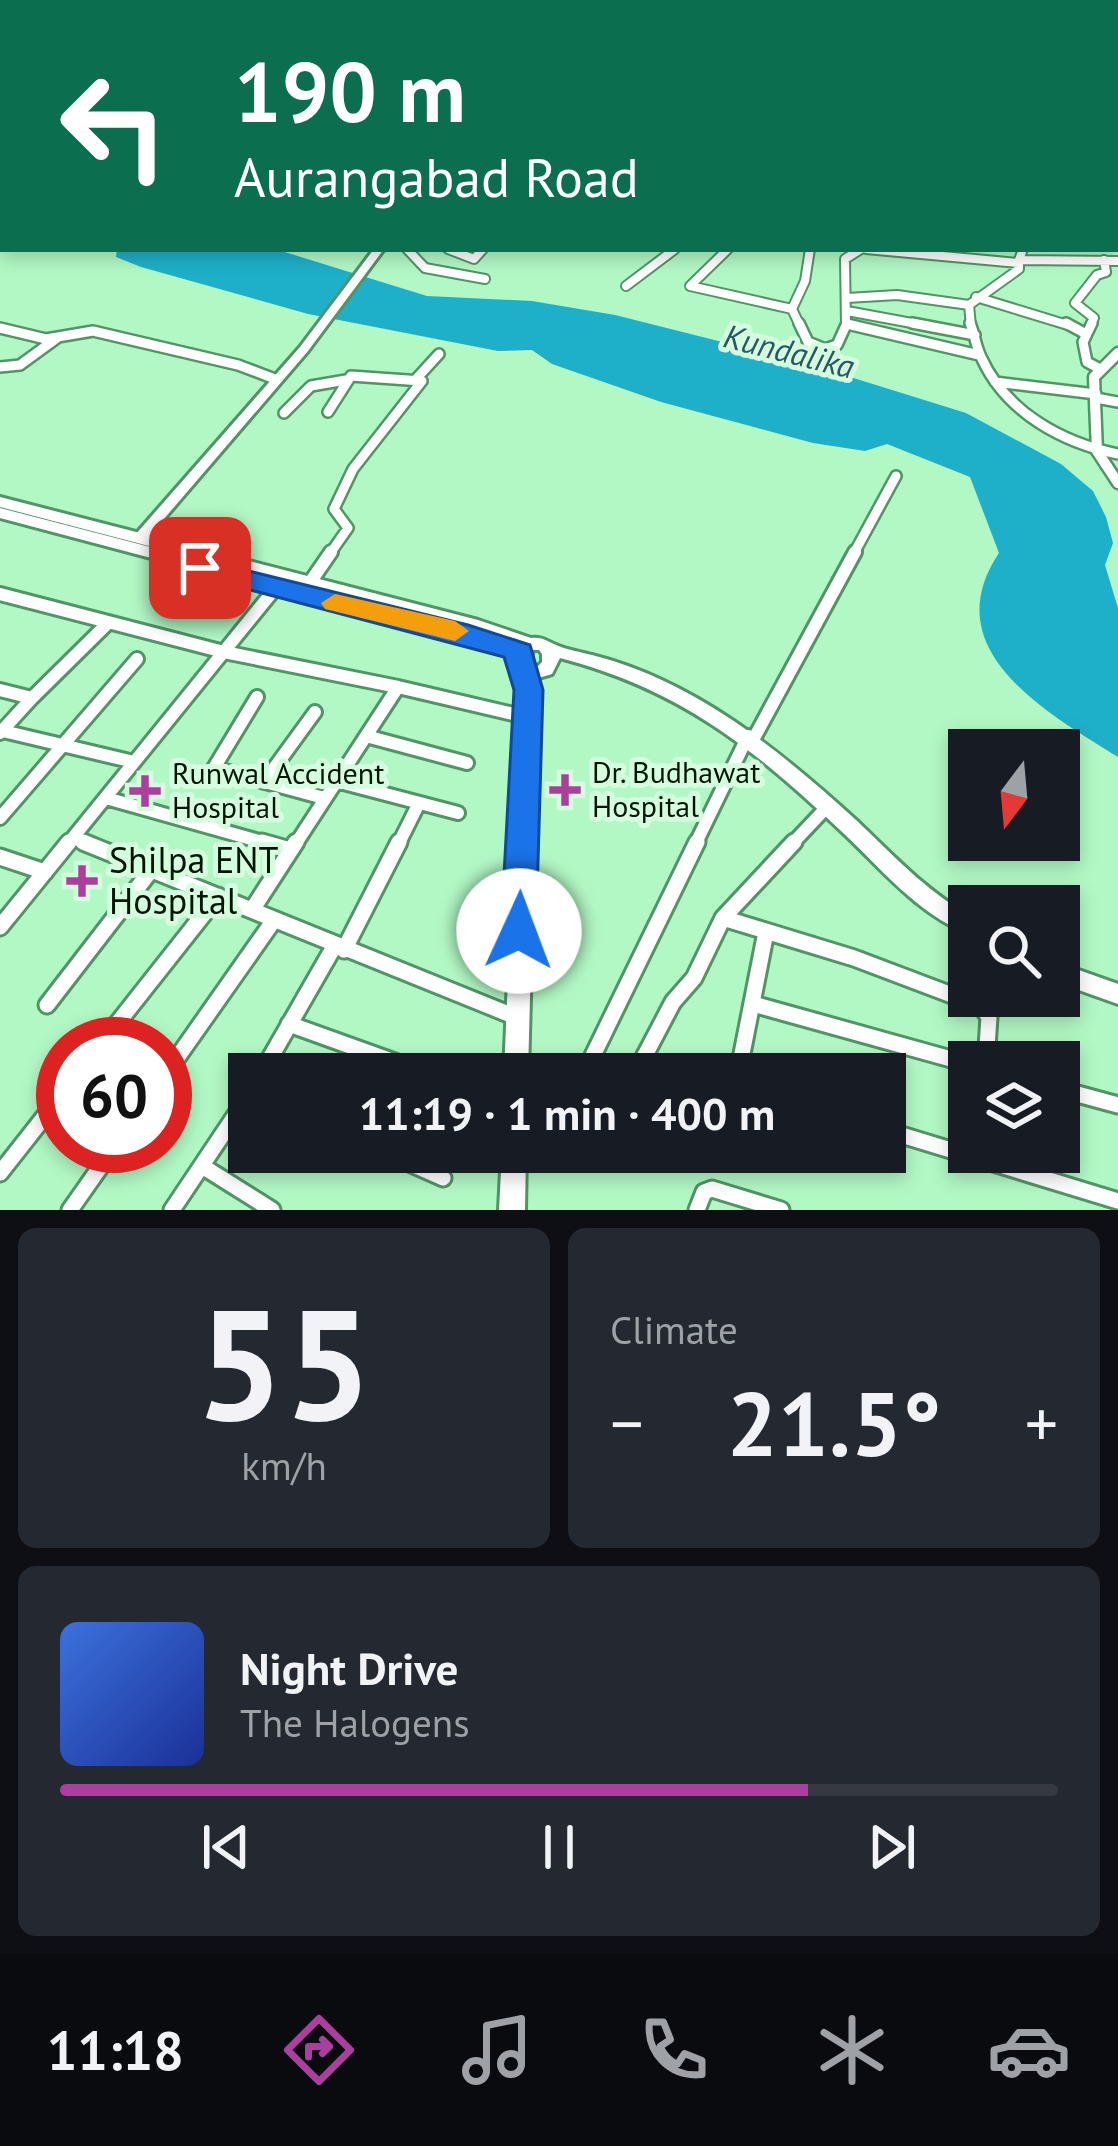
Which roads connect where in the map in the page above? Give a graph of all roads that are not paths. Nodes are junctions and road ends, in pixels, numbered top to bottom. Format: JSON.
{"nodes":[{"id":1,"x":378,"y":252,"type":"edge"},
{"id":2,"x":410,"y":252,"type":"edge"},
{"id":3,"x":670,"y":252,"type":"edge"},
{"id":4,"x":725,"y":252,"type":"edge"},
{"id":5,"x":810,"y":252,"type":"edge"},
{"id":6,"x":854,"y":252,"type":"edge"},
{"id":7,"x":904,"y":252,"type":"edge"},
{"id":8,"x":1020,"y":257,"type":"edge"},
{"id":9,"x":1104,"y":260,"type":"junction"},
{"id":10,"x":1118,"y":261,"type":"edge"},
{"id":11,"x":485,"y":278,"type":"dead end"},
{"id":12,"x":626,"y":286,"type":"dead end"},
{"id":13,"x":847,"y":298,"type":"junction"},
{"id":14,"x":973,"y":301,"type":"junction"},
{"id":15,"x":792,"y":309,"type":"junction"},
{"id":16,"x":847,"y":311,"type":"junction"},
{"id":17,"x":847,"y":324,"type":"junction"},
{"id":18,"x":0,"y":328,"type":"edge"},
{"id":19,"x":1086,"y":334,"type":"junction"},
{"id":20,"x":975,"y":335,"type":"junction"},
{"id":21,"x":59,"y":336,"type":"junction"},
{"id":22,"x":1118,"y":352,"type":"edge"},
{"id":23,"x":439,"y":354,"type":"dead end"},
{"id":24,"x":979,"y":355,"type":"junction"},
{"id":25,"x":0,"y":367,"type":"edge"},
{"id":26,"x":1100,"y":369,"type":"junction"},
{"id":27,"x":417,"y":378,"type":"junction"},
{"id":28,"x":275,"y":379,"type":"junction"},
{"id":29,"x":346,"y":380,"type":"junction"},
{"id":30,"x":994,"y":382,"type":"junction"},
{"id":31,"x":1096,"y":396,"type":"junction"},
{"id":32,"x":1118,"y":402,"type":"edge"},
{"id":33,"x":328,"y":412,"type":"dead end"},
{"id":34,"x":284,"y":413,"type":"dead end"},
{"id":35,"x":1097,"y":451,"type":"junction"},
{"id":36,"x":1118,"y":454,"type":"edge"},
{"id":37,"x":896,"y":476,"type":"dead end"},
{"id":38,"x":1118,"y":483,"type":"edge"},
{"id":39,"x":0,"y":502,"type":"edge"},
{"id":40,"x":0,"y":513,"type":"edge"},
{"id":41,"x":140,"y":538,"type":"junction"},
{"id":42,"x":280,"y":583,"type":"junction"},
{"id":43,"x":309,"y":584,"type":"junction"},
{"id":44,"x":0,"y":594,"type":"edge"},
{"id":45,"x":108,"y":623,"type":"junction"},
{"id":46,"x":224,"y":652,"type":"junction"},
{"id":47,"x":538,"y":658,"type":"junction"},
{"id":48,"x":136,"y":659,"type":"dead end"},
{"id":49,"x":398,"y":687,"type":"junction"},
{"id":50,"x":0,"y":690,"type":"edge"},
{"id":51,"x":257,"y":697,"type":"dead end"},
{"id":52,"x":32,"y":698,"type":"junction"},
{"id":53,"x":315,"y":712,"type":"dead end"},
{"id":54,"x":526,"y":717,"type":"junction"},
{"id":55,"x":1,"y":732,"type":"edge"},
{"id":56,"x":366,"y":736,"type":"junction"},
{"id":57,"x":751,"y":738,"type":"junction"},
{"id":58,"x":64,"y":745,"type":"junction"},
{"id":59,"x":134,"y":762,"type":"junction"},
{"id":60,"x":467,"y":763,"type":"dead end"},
{"id":61,"x":336,"y":781,"type":"junction"},
{"id":62,"x":263,"y":782,"type":"junction"},
{"id":63,"x":106,"y":797,"type":"junction"},
{"id":64,"x":324,"y":798,"type":"junction"},
{"id":65,"x":419,"y":803,"type":"junction"},
{"id":66,"x":826,"y":808,"type":"junction"},
{"id":67,"x":458,"y":813,"type":"dead end"},
{"id":68,"x":0,"y":818,"type":"edge"},
{"id":69,"x":73,"y":838,"type":"junction"},
{"id":70,"x":290,"y":850,"type":"junction"},
{"id":71,"x":0,"y":857,"type":"edge"},
{"id":72,"x":152,"y":869,"type":"junction"},
{"id":73,"x":45,"y":872,"type":"junction"},
{"id":74,"x":218,"y":896,"type":"junction"},
{"id":75,"x":0,"y":901,"type":"edge"},
{"id":76,"x":18,"y":905,"type":"junction"},
{"id":77,"x":252,"y":910,"type":"junction"},
{"id":78,"x":948,"y":913,"type":"edge"},
{"id":79,"x":723,"y":918,"type":"junction"},
{"id":80,"x":274,"y":920,"type":"junction"},
{"id":81,"x":0,"y":927,"type":"edge"},
{"id":82,"x":766,"y":932,"type":"junction"},
{"id":83,"x":340,"y":948,"type":"junction"},
{"id":84,"x":1080,"y":980,"type":"edge"},
{"id":85,"x":1080,"y":984,"type":"edge"},
{"id":86,"x":1118,"y":994,"type":"edge"},
{"id":87,"x":753,"y":1004,"type":"junction"},
{"id":88,"x":47,"y":1005,"type":"dead end"},
{"id":89,"x":1118,"y":1005,"type":"edge"},
{"id":90,"x":122,"y":1017,"type":"edge"},
{"id":91,"x":516,"y":1017,"type":"junction"},
{"id":92,"x":289,"y":1024,"type":"junction"},
{"id":93,"x":192,"y":1037,"type":"edge"},
{"id":94,"x":987,"y":1041,"type":"edge"},
{"id":95,"x":273,"y":1053,"type":"edge"},
{"id":96,"x":370,"y":1053,"type":"edge"},
{"id":97,"x":516,"y":1053,"type":"edge"},
{"id":98,"x":594,"y":1053,"type":"edge"},
{"id":99,"x":645,"y":1053,"type":"edge"},
{"id":100,"x":742,"y":1053,"type":"edge"},
{"id":101,"x":948,"y":1058,"type":"edge"},
{"id":102,"x":1080,"y":1095,"type":"edge"},
{"id":103,"x":1118,"y":1106,"type":"edge"},
{"id":104,"x":36,"y":1127,"type":"edge"},
{"id":105,"x":228,"y":1127,"type":"edge"},
{"id":106,"x":906,"y":1136,"type":"edge"},
{"id":107,"x":948,"y":1147,"type":"edge"},
{"id":108,"x":202,"y":1166,"type":"junction"},
{"id":109,"x":0,"y":1172,"type":"edge"},
{"id":110,"x":97,"y":1173,"type":"edge"},
{"id":111,"x":432,"y":1173,"type":"edge"},
{"id":112,"x":517,"y":1173,"type":"edge"},
{"id":113,"x":1033,"y":1173,"type":"edge"},
{"id":114,"x":443,"y":1178,"type":"dead end"},
{"id":115,"x":1118,"y":1202,"type":"edge"},
{"id":116,"x":70,"y":1210,"type":"edge"},
{"id":117,"x":172,"y":1210,"type":"edge"},
{"id":118,"x":272,"y":1210,"type":"edge"},
{"id":119,"x":512,"y":1210,"type":"edge"},
{"id":120,"x":697,"y":1210,"type":"edge"},
{"id":121,"x":782,"y":1210,"type":"edge"}],
"edges":[{"from":1,"to":28,"type":"main road"},
{"from":2,"to":11,"type":"street"},
{"from":3,"to":12,"type":"street"},
{"from":4,"to":15,"type":"street"},
{"from":5,"to":15,"type":"street"},
{"from":6,"to":13,"type":"street"},
{"from":7,"to":8,"type":"street"},
{"from":8,"to":9,"type":"street"},
{"from":8,"to":14,"type":"street"},
{"from":9,"to":10,"type":"street"},
{"from":9,"to":19,"type":"street"},
{"from":13,"to":14,"type":"street"},
{"from":13,"to":16,"type":"street"},
{"from":14,"to":19,"type":"street"},
{"from":14,"to":20,"type":"street"},
{"from":15,"to":17,"type":"street"},
{"from":16,"to":17,"type":"street"},
{"from":16,"to":20,"type":"street"},
{"from":17,"to":24,"type":"street"},
{"from":18,"to":21,"type":"street"},
{"from":19,"to":26,"type":"street"},
{"from":20,"to":24,"type":"street"},
{"from":21,"to":25,"type":"street"},
{"from":21,"to":28,"type":"street"},
{"from":22,"to":26,"type":"street"},
{"from":23,"to":27,"type":"street"},
{"from":24,"to":30,"type":"street"},
{"from":26,"to":31,"type":"street"},
{"from":27,"to":29,"type":"street"},
{"from":27,"to":43,"type":"street"},
{"from":28,"to":41,"type":"main road"},
{"from":29,"to":33,"type":"street"},
{"from":29,"to":34,"type":"street"},
{"from":30,"to":31,"type":"street"},
{"from":30,"to":35,"type":"street"},
{"from":31,"to":32,"type":"street"},
{"from":31,"to":35,"type":"street"},
{"from":35,"to":36,"type":"street"},
{"from":35,"to":38,"type":"street"},
{"from":37,"to":57,"type":"street"},
{"from":39,"to":41,"type":"main road"},
{"from":40,"to":42,"type":"main road"},
{"from":41,"to":42,"type":"main road"},
{"from":42,"to":43,"type":"main road"},
{"from":42,"to":46,"type":"street"},
{"from":42,"to":47,"type":"main road"},
{"from":43,"to":47,"type":"main road"},
{"from":44,"to":45,"type":"street"},
{"from":45,"to":46,"type":"street"},
{"from":45,"to":52,"type":"street"},
{"from":46,"to":49,"type":"street"},
{"from":46,"to":59,"type":"street"},
{"from":47,"to":54,"type":"main road"},
{"from":47,"to":57,"type":"main road"},
{"from":48,"to":58,"type":"street"},
{"from":49,"to":54,"type":"street"},
{"from":49,"to":56,"type":"street"},
{"from":50,"to":52,"type":"street"},
{"from":51,"to":62,"type":"street"},
{"from":52,"to":55,"type":"street"},
{"from":53,"to":62,"type":"street"},
{"from":54,"to":91,"type":"main road"},
{"from":55,"to":58,"type":"street"},
{"from":56,"to":60,"type":"street"},
{"from":56,"to":61,"type":"street"},
{"from":57,"to":66,"type":"main road"},
{"from":57,"to":98,"type":"street"},
{"from":58,"to":59,"type":"street"},
{"from":58,"to":68,"type":"street"},
{"from":59,"to":63,"type":"street"},
{"from":61,"to":64,"type":"street"},
{"from":61,"to":65,"type":"street"},
{"from":62,"to":64,"type":"street"},
{"from":63,"to":69,"type":"street"},
{"from":63,"to":70,"type":"street"},
{"from":64,"to":70,"type":"street"},
{"from":65,"to":67,"type":"street"},
{"from":65,"to":83,"type":"street"},
{"from":66,"to":78,"type":"main road"},
{"from":66,"to":79,"type":"street"},
{"from":69,"to":72,"type":"street"},
{"from":69,"to":73,"type":"street"},
{"from":70,"to":77,"type":"street"},
{"from":71,"to":73,"type":"street"},
{"from":72,"to":74,"type":"street"},
{"from":72,"to":88,"type":"street"},
{"from":73,"to":76,"type":"street"},
{"from":74,"to":77,"type":"street"},
{"from":74,"to":90,"type":"street"},
{"from":75,"to":76,"type":"street"},
{"from":76,"to":81,"type":"street"},
{"from":77,"to":80,"type":"street"},
{"from":79,"to":82,"type":"street"},
{"from":79,"to":99,"type":"street"},
{"from":80,"to":83,"type":"street"},
{"from":80,"to":93,"type":"street"},
{"from":82,"to":87,"type":"street"},
{"from":82,"to":94,"type":"street"},
{"from":83,"to":91,"type":"street"},
{"from":83,"to":92,"type":"street"},
{"from":84,"to":86,"type":"main road"},
{"from":85,"to":89,"type":"street"},
{"from":87,"to":100,"type":"street"},
{"from":87,"to":101,"type":"street"},
{"from":91,"to":97,"type":"main road"},
{"from":92,"to":95,"type":"street"},
{"from":92,"to":96,"type":"street"},
{"from":102,"to":103,"type":"street"},
{"from":104,"to":109,"type":"street"},
{"from":105,"to":108,"type":"street"},
{"from":106,"to":107,"type":"street"},
{"from":108,"to":117,"type":"street"},
{"from":108,"to":118,"type":"street"},
{"from":110,"to":116,"type":"street"},
{"from":111,"to":114,"type":"street"},
{"from":112,"to":119,"type":"main road"},
{"from":113,"to":115,"type":"street"},
{"from":120,"to":121,"type":"street"}]}
